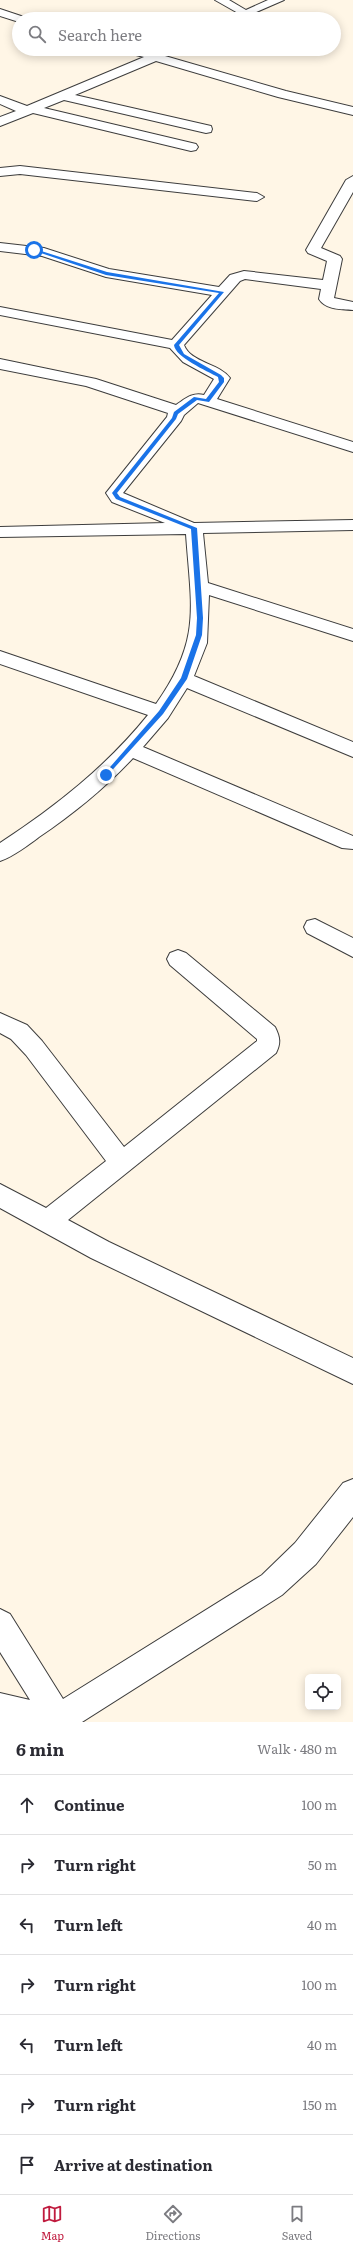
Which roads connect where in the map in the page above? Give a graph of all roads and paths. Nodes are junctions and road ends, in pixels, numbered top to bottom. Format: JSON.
{"nodes":[{"id":1,"x":221,"y":0,"type":"edge"},
{"id":2,"x":278,"y":0,"type":"edge"},
{"id":3,"x":0,"y":12,"type":"edge"},
{"id":4,"x":242,"y":12,"type":"edge"},
{"id":5,"x":250,"y":12,"type":"edge"},
{"id":6,"x":12,"y":16,"type":"edge"},
{"id":7,"x":152,"y":56,"type":"edge"},
{"id":8,"x":156,"y":57,"type":"junction"},
{"id":9,"x":64,"y":96,"type":"junction"},
{"id":10,"x":0,"y":100,"type":"edge"},
{"id":11,"x":30,"y":110,"type":"junction"},
{"id":12,"x":353,"y":111,"type":"edge"},
{"id":13,"x":0,"y":122,"type":"edge"},
{"id":14,"x":206,"y":129,"type":"dead end"},
{"id":15,"x":191,"y":146,"type":"dead end"},
{"id":16,"x":0,"y":172,"type":"edge"},
{"id":17,"x":353,"y":180,"type":"edge"},
{"id":18,"x":257,"y":197,"type":"dead end"},
{"id":19,"x":0,"y":247,"type":"edge"},
{"id":20,"x":328,"y":285,"type":"junction"},
{"id":21,"x":222,"y":292,"type":"junction"},
{"id":22,"x":353,"y":306,"type":"edge"},
{"id":23,"x":0,"y":311,"type":"edge"},
{"id":24,"x":176,"y":345,"type":"junction"},
{"id":25,"x":0,"y":364,"type":"edge"},
{"id":26,"x":207,"y":401,"type":"junction"},
{"id":27,"x":176,"y":413,"type":"junction"},
{"id":28,"x":353,"y":447,"type":"edge"},
{"id":29,"x":353,"y":525,"type":"edge"},
{"id":30,"x":193,"y":528,"type":"junction"},
{"id":31,"x":0,"y":532,"type":"edge"},
{"id":32,"x":27,"y":532,"type":"junction"},
{"id":33,"x":0,"y":544,"type":"edge"},
{"id":34,"x":198,"y":586,"type":"junction"},
{"id":35,"x":353,"y":635,"type":"edge"},
{"id":36,"x":0,"y":657,"type":"edge"},
{"id":37,"x":184,"y":679,"type":"junction"},
{"id":38,"x":161,"y":713,"type":"junction"},
{"id":39,"x":130,"y":750,"type":"junction"},
{"id":40,"x":353,"y":750,"type":"edge"},
{"id":41,"x":349,"y":843,"type":"dead end"},
{"id":42,"x":4,"y":844,"type":"edge"},
{"id":43,"x":315,"y":927,"type":"dead end"},
{"id":44,"x":353,"y":948,"type":"edge"},
{"id":45,"x":178,"y":959,"type":"dead end"},
{"id":46,"x":0,"y":1022,"type":"edge"},
{"id":47,"x":121,"y":1162,"type":"junction"},
{"id":48,"x":0,"y":1195,"type":"edge"},
{"id":49,"x":48,"y":1221,"type":"junction"},
{"id":50,"x":353,"y":1371,"type":"edge"},
{"id":51,"x":353,"y":1493,"type":"edge"},
{"id":52,"x":0,"y":1624,"type":"edge"},
{"id":53,"x":0,"y":1708,"type":"edge"},
{"id":54,"x":58,"y":1718,"type":"junction"}],
"edges":[{"from":1,"to":4,"type":"street"},
{"from":2,"to":5,"type":"street"},
{"from":3,"to":6,"type":"street"},
{"from":7,"to":8,"type":"street"},
{"from":8,"to":9,"type":"street"},
{"from":8,"to":12,"type":"street"},
{"from":9,"to":11,"type":"street"},
{"from":9,"to":14,"type":"street"},
{"from":10,"to":11,"type":"street"},
{"from":11,"to":13,"type":"street"},
{"from":11,"to":15,"type":"street"},
{"from":16,"to":18,"type":"street"},
{"from":17,"to":20,"type":"street"},
{"from":19,"to":21,"type":"street"},
{"from":20,"to":21,"type":"street"},
{"from":20,"to":22,"type":"street"},
{"from":21,"to":24,"type":"street"},
{"from":23,"to":24,"type":"street"},
{"from":24,"to":26,"type":"street"},
{"from":25,"to":27,"type":"street"},
{"from":26,"to":27,"type":"street"},
{"from":26,"to":28,"type":"street"},
{"from":27,"to":30,"type":"street"},
{"from":29,"to":30,"type":"street"},
{"from":30,"to":32,"type":"street"},
{"from":30,"to":34,"type":"street"},
{"from":31,"to":32,"type":"street"},
{"from":32,"to":33,"type":"street"},
{"from":34,"to":35,"type":"street"},
{"from":34,"to":37,"type":"street"},
{"from":36,"to":38,"type":"street"},
{"from":37,"to":38,"type":"street"},
{"from":37,"to":40,"type":"street"},
{"from":38,"to":39,"type":"street"},
{"from":39,"to":41,"type":"street"},
{"from":39,"to":42,"type":"street"},
{"from":43,"to":44,"type":"street"},
{"from":45,"to":47,"type":"street"},
{"from":46,"to":47,"type":"street"},
{"from":47,"to":49,"type":"street"},
{"from":48,"to":49,"type":"street"},
{"from":49,"to":50,"type":"street"},
{"from":51,"to":54,"type":"street"},
{"from":52,"to":54,"type":"street"},
{"from":53,"to":54,"type":"street"}]}
